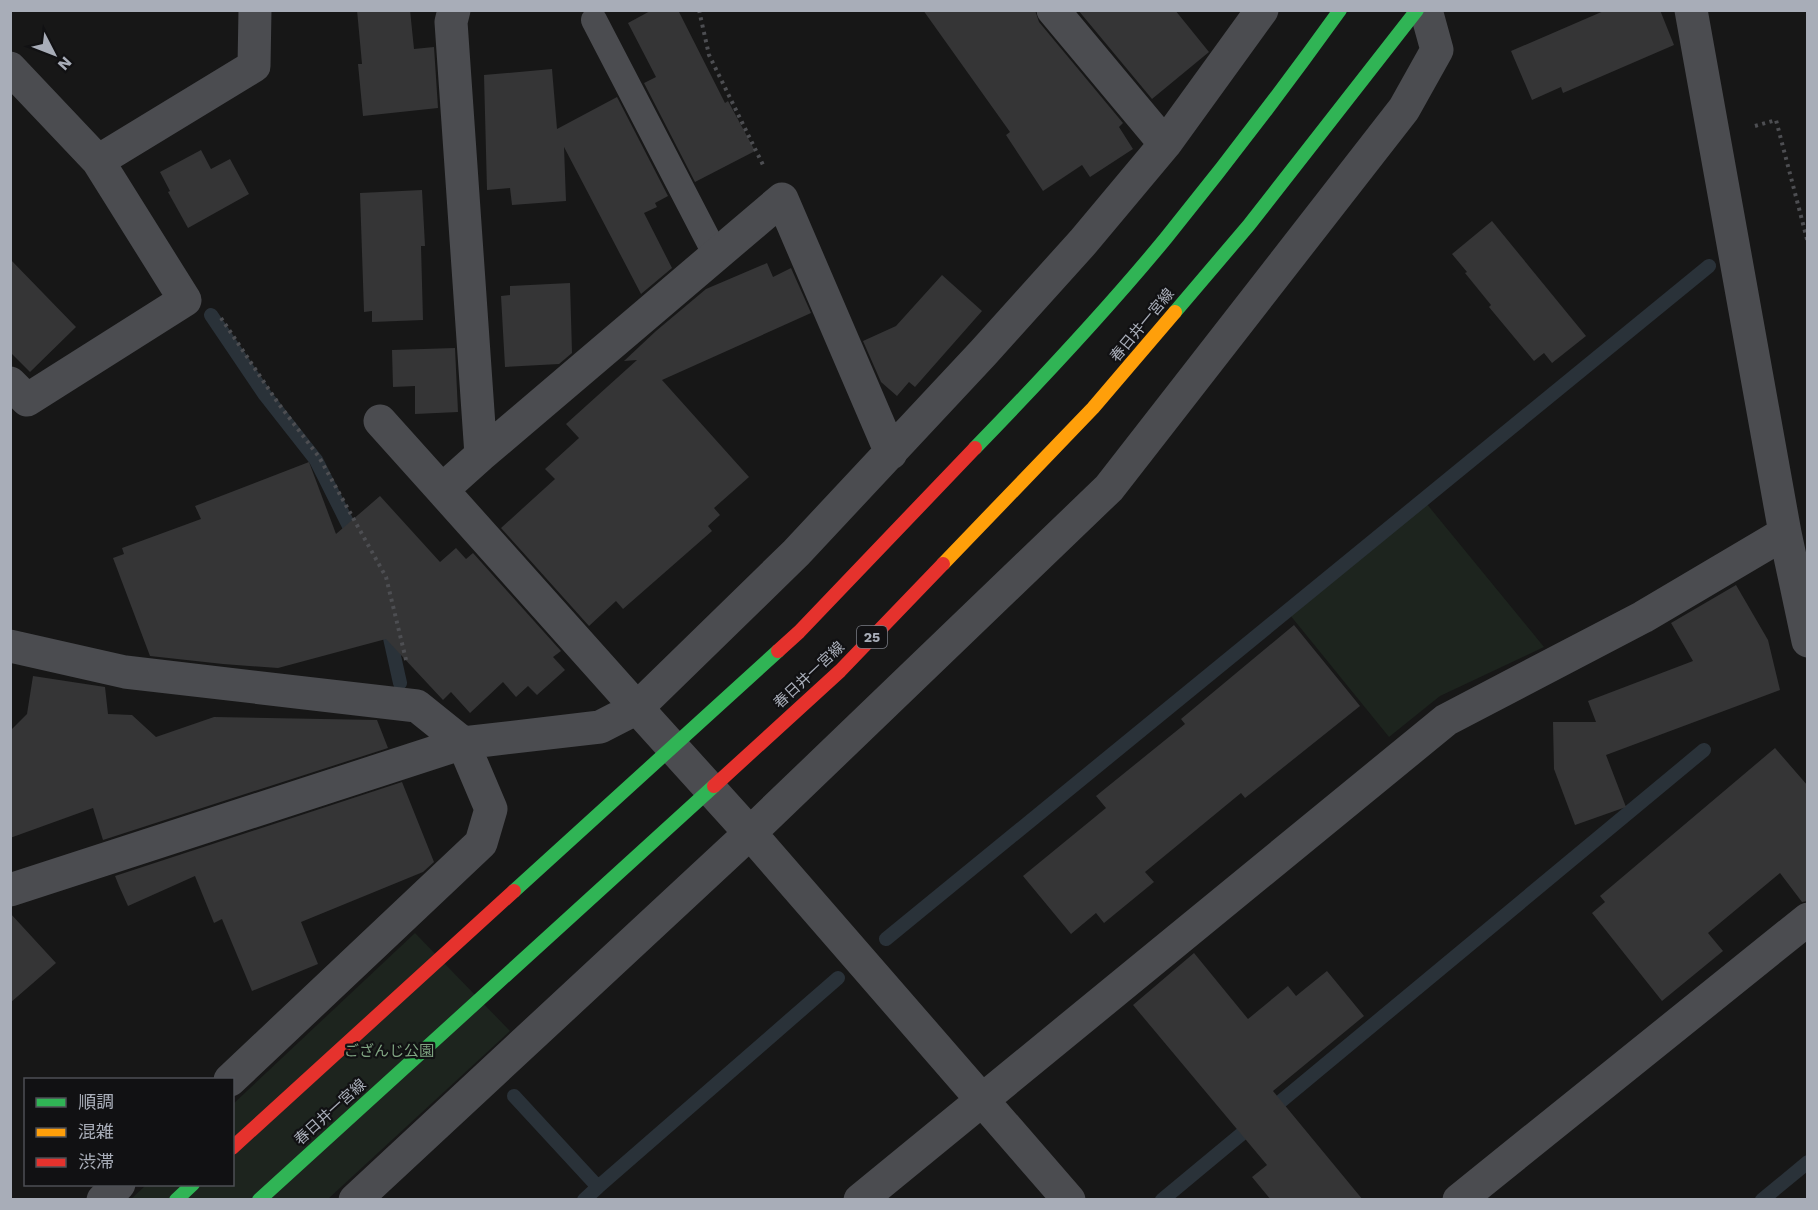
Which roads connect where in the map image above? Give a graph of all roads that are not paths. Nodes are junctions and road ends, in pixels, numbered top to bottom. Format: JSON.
{"nodes":[{"id":1,"x":255,"y":10,"type":"edge"},
{"id":2,"x":454,"y":10,"type":"edge"},
{"id":3,"x":1053,"y":10,"type":"edge"},
{"id":4,"x":1262,"y":10,"type":"edge"},
{"id":5,"x":1340,"y":10,"type":"edge"},
{"id":6,"x":1417,"y":10,"type":"edge"},
{"id":7,"x":1426,"y":10,"type":"edge"},
{"id":8,"x":1691,"y":10,"type":"edge"},
{"id":9,"x":594,"y":20,"type":"dead end"},
{"id":10,"x":10,"y":68,"type":"edge"},
{"id":11,"x":1165,"y":144,"type":"junction"},
{"id":12,"x":98,"y":160,"type":"junction"},
{"id":13,"x":716,"y":255,"type":"junction"},
{"id":14,"x":10,"y":383,"type":"edge"},
{"id":15,"x":380,"y":421,"type":"dead end"},
{"id":16,"x":891,"y":453,"type":"junction"},
{"id":17,"x":481,"y":455,"type":"junction"},
{"id":18,"x":442,"y":490,"type":"junction"},
{"id":19,"x":1785,"y":533,"type":"junction"},
{"id":20,"x":1800,"y":571,"type":"edge"},
{"id":21,"x":1808,"y":641,"type":"edge"},
{"id":22,"x":10,"y":646,"type":"edge"},
{"id":23,"x":637,"y":708,"type":"junction"},
{"id":24,"x":463,"y":743,"type":"junction"},
{"id":25,"x":750,"y":833,"type":"junction"},
{"id":26,"x":10,"y":890,"type":"edge"},
{"id":27,"x":1808,"y":919,"type":"edge"},
{"id":28,"x":232,"y":1078,"type":"edge"},
{"id":29,"x":982,"y":1099,"type":"junction"},
{"id":30,"x":234,"y":1146,"type":"edge"},
{"id":31,"x":118,"y":1186,"type":"edge"},
{"id":32,"x":192,"y":1186,"type":"edge"},
{"id":33,"x":103,"y":1200,"type":"edge"},
{"id":34,"x":176,"y":1200,"type":"edge"},
{"id":35,"x":259,"y":1200,"type":"edge"},
{"id":36,"x":355,"y":1200,"type":"edge"},
{"id":37,"x":861,"y":1200,"type":"edge"},
{"id":38,"x":1069,"y":1200,"type":"edge"},
{"id":39,"x":1459,"y":1200,"type":"edge"}],
"edges":[{"from":1,"to":12,"type":"street"},
{"from":2,"to":17,"type":"street"},
{"from":3,"to":11,"type":"street"},
{"from":4,"to":11,"type":"street"},
{"from":5,"to":30,"type":"main road","bridge":true},
{"from":6,"to":35,"type":"main road","name":"春日井一宮線","number":"25","bridge":true},
{"from":7,"to":25,"type":"street"},
{"from":8,"to":19,"type":"street"},
{"from":9,"to":13,"type":"lane"},
{"from":10,"to":12,"type":"street"},
{"from":11,"to":16,"type":"street"},
{"from":12,"to":14,"type":"street"},
{"from":13,"to":16,"type":"street"},
{"from":13,"to":17,"type":"street"},
{"from":15,"to":18,"type":"street"},
{"from":16,"to":23,"type":"street"},
{"from":17,"to":18,"type":"street"},
{"from":18,"to":23,"type":"street"},
{"from":19,"to":20,"type":"street"},
{"from":19,"to":29,"type":"street"},
{"from":20,"to":21,"type":"street"},
{"from":22,"to":24,"type":"street"},
{"from":23,"to":24,"type":"street"},
{"from":23,"to":25,"type":"street"},
{"from":24,"to":26,"type":"street"},
{"from":24,"to":28,"type":"street"},
{"from":25,"to":29,"type":"street"},
{"from":25,"to":36,"type":"street"},
{"from":27,"to":39,"type":"street"},
{"from":29,"to":37,"type":"street"},
{"from":29,"to":38,"type":"street"},
{"from":31,"to":33,"type":"street"},
{"from":32,"to":34,"type":"main road"}]}
